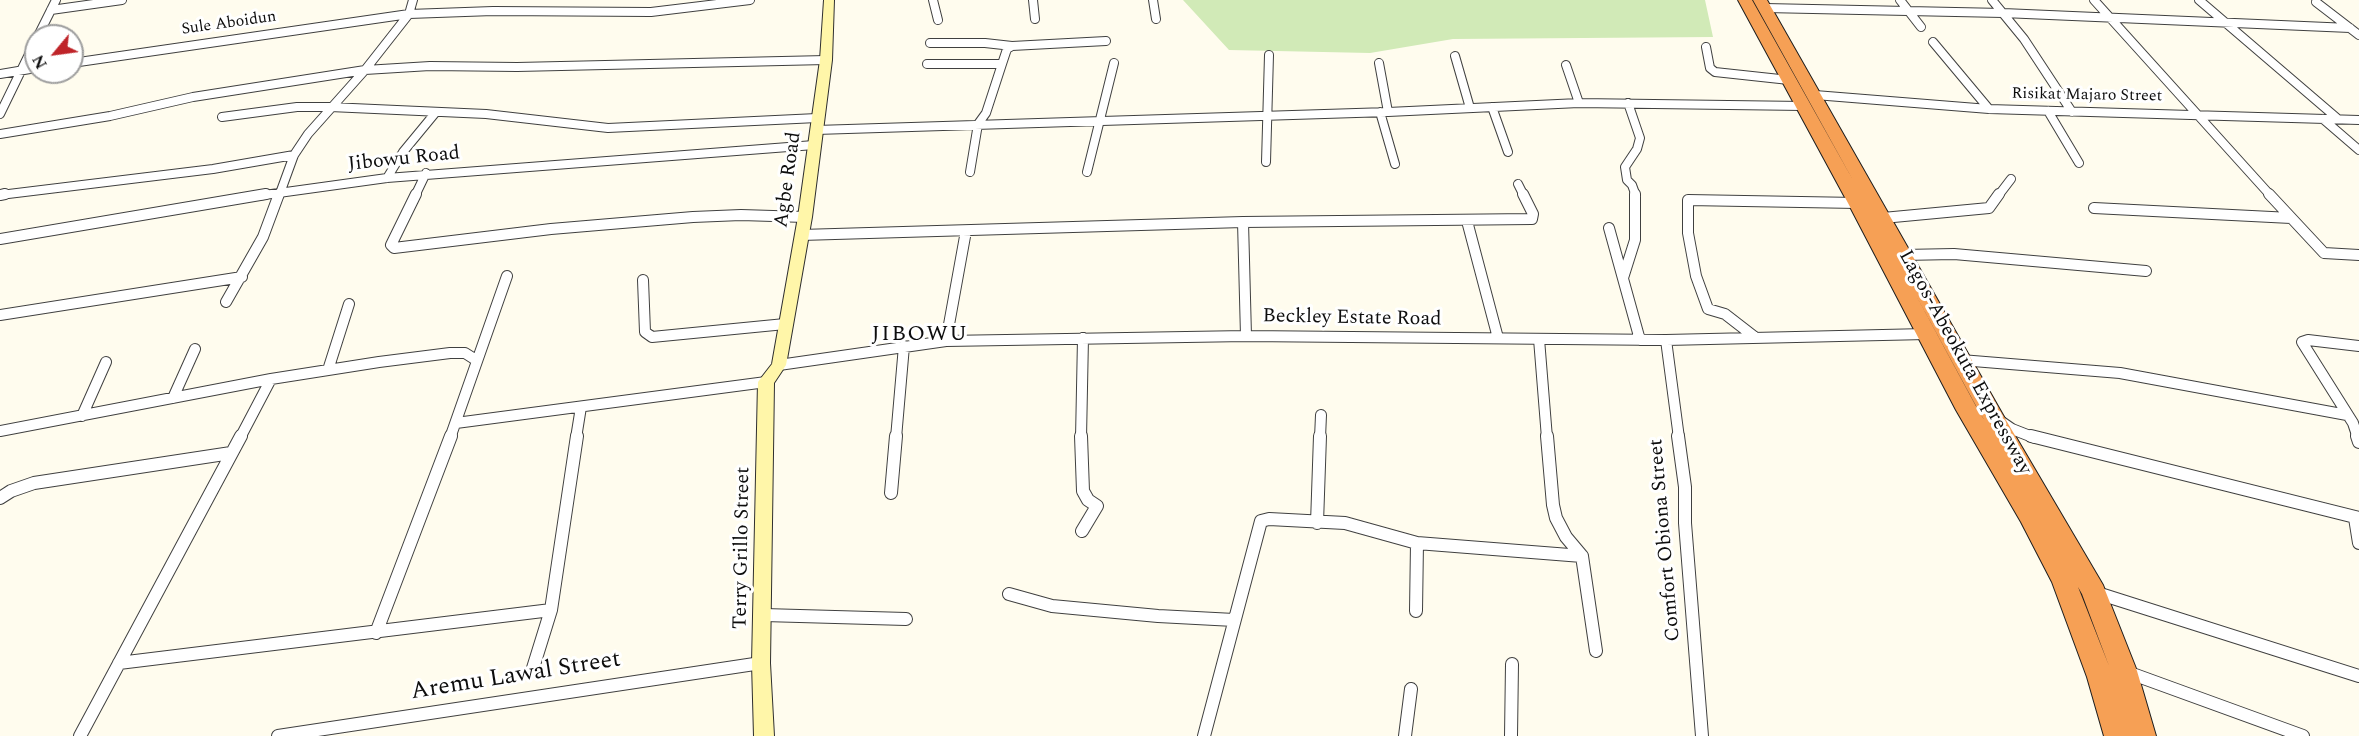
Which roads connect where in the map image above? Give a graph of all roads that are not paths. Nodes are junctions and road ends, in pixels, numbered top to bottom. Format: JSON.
{"nodes":[{"id":1,"x":56,"y":0,"type":"edge"},
{"id":2,"x":122,"y":0,"type":"edge"},
{"id":3,"x":413,"y":0,"type":"edge"},
{"id":4,"x":750,"y":0,"type":"edge"},
{"id":5,"x":829,"y":0,"type":"edge"},
{"id":6,"x":933,"y":0,"type":"edge"},
{"id":7,"x":1033,"y":0,"type":"edge"},
{"id":8,"x":1153,"y":0,"type":"edge"},
{"id":9,"x":1745,"y":0,"type":"edge"},
{"id":10,"x":1900,"y":0,"type":"edge"},
{"id":11,"x":1992,"y":0,"type":"edge"},
{"id":12,"x":2094,"y":0,"type":"edge"},
{"id":13,"x":2199,"y":0,"type":"edge"},
{"id":14,"x":2316,"y":2,"type":"dead end"},
{"id":15,"x":1763,"y":4,"type":"edge"},
{"id":16,"x":51,"y":10,"type":"junction"},
{"id":17,"x":1909,"y":11,"type":"junction"},
{"id":18,"x":2003,"y":13,"type":"junction"},
{"id":19,"x":409,"y":14,"type":"junction"},
{"id":20,"x":2108,"y":17,"type":"junction"},
{"id":21,"x":1035,"y":19,"type":"dead end"},
{"id":22,"x":1156,"y":19,"type":"dead end"},
{"id":23,"x":938,"y":20,"type":"dead end"},
{"id":24,"x":2221,"y":21,"type":"junction"},
{"id":25,"x":44,"y":24,"type":"edge"},
{"id":26,"x":1921,"y":27,"type":"dead end"},
{"id":27,"x":2350,"y":28,"type":"junction"},
{"id":28,"x":2359,"y":35,"type":"edge"},
{"id":29,"x":1106,"y":42,"type":"dead end"},
{"id":30,"x":1933,"y":42,"type":"dead end"},
{"id":31,"x":930,"y":43,"type":"dead end"},
{"id":32,"x":1011,"y":46,"type":"junction"},
{"id":33,"x":1706,"y":47,"type":"dead end"},
{"id":34,"x":1269,"y":55,"type":"dead end"},
{"id":35,"x":1455,"y":56,"type":"dead end"},
{"id":36,"x":826,"y":60,"type":"junction"},
{"id":37,"x":84,"y":61,"type":"edge"},
{"id":38,"x":1114,"y":63,"type":"dead end"},
{"id":39,"x":1379,"y":63,"type":"dead end"},
{"id":40,"x":24,"y":64,"type":"edge"},
{"id":41,"x":927,"y":64,"type":"dead end"},
{"id":42,"x":1002,"y":64,"type":"junction"},
{"id":43,"x":1566,"y":65,"type":"dead end"},
{"id":44,"x":21,"y":70,"type":"junction"},
{"id":45,"x":24,"y":70,"type":"edge"},
{"id":46,"x":365,"y":70,"type":"junction"},
{"id":47,"x":0,"y":74,"type":"edge"},
{"id":48,"x":1789,"y":80,"type":"junction"},
{"id":49,"x":1809,"y":100,"type":"junction"},
{"id":50,"x":1628,"y":103,"type":"junction"},
{"id":51,"x":1579,"y":104,"type":"junction"},
{"id":52,"x":330,"y":107,"type":"junction"},
{"id":53,"x":1492,"y":107,"type":"junction"},
{"id":54,"x":1470,"y":108,"type":"junction"},
{"id":55,"x":1989,"y":109,"type":"junction"},
{"id":56,"x":2048,"y":111,"type":"junction"},
{"id":57,"x":436,"y":112,"type":"junction"},
{"id":58,"x":1384,"y":112,"type":"junction"},
{"id":59,"x":2072,"y":112,"type":"junction"},
{"id":60,"x":0,"y":114,"type":"edge"},
{"id":61,"x":2199,"y":114,"type":"junction"},
{"id":62,"x":1269,"y":115,"type":"junction"},
{"id":63,"x":222,"y":117,"type":"dead end"},
{"id":64,"x":2323,"y":119,"type":"junction"},
{"id":65,"x":2338,"y":119,"type":"junction"},
{"id":66,"x":1101,"y":120,"type":"junction"},
{"id":67,"x":2359,"y":120,"type":"edge"},
{"id":68,"x":817,"y":124,"type":"junction"},
{"id":69,"x":978,"y":124,"type":"junction"},
{"id":70,"x":0,"y":134,"type":"edge"},
{"id":71,"x":814,"y":146,"type":"junction"},
{"id":72,"x":2359,"y":150,"type":"edge"},
{"id":73,"x":1508,"y":152,"type":"dead end"},
{"id":74,"x":294,"y":155,"type":"junction"},
{"id":75,"x":1266,"y":162,"type":"dead end"},
{"id":76,"x":2079,"y":163,"type":"dead end"},
{"id":77,"x":1395,"y":164,"type":"dead end"},
{"id":78,"x":970,"y":172,"type":"dead end"},
{"id":79,"x":1087,"y":172,"type":"dead end"},
{"id":80,"x":426,"y":173,"type":"junction"},
{"id":81,"x":387,"y":178,"type":"junction"},
{"id":82,"x":2011,"y":179,"type":"dead end"},
{"id":83,"x":1518,"y":184,"type":"dead end"},
{"id":84,"x":280,"y":192,"type":"junction"},
{"id":85,"x":0,"y":195,"type":"edge"},
{"id":86,"x":1857,"y":203,"type":"junction"},
{"id":87,"x":2094,"y":208,"type":"dead end"},
{"id":88,"x":805,"y":217,"type":"junction"},
{"id":89,"x":1883,"y":218,"type":"junction"},
{"id":90,"x":2291,"y":218,"type":"junction"},
{"id":91,"x":1467,"y":221,"type":"junction"},
{"id":92,"x":1243,"y":222,"type":"junction"},
{"id":93,"x":1609,"y":228,"type":"dead end"},
{"id":94,"x":966,"y":231,"type":"junction"},
{"id":95,"x":801,"y":235,"type":"junction"},
{"id":96,"x":0,"y":239,"type":"edge"},
{"id":97,"x":1903,"y":255,"type":"junction"},
{"id":98,"x":2359,"y":255,"type":"edge"},
{"id":99,"x":2146,"y":271,"type":"dead end"},
{"id":100,"x":507,"y":276,"type":"dead end"},
{"id":101,"x":242,"y":277,"type":"junction"},
{"id":102,"x":1623,"y":278,"type":"junction"},
{"id":103,"x":643,"y":280,"type":"dead end"},
{"id":104,"x":226,"y":302,"type":"dead end"},
{"id":105,"x":349,"y":304,"type":"dead end"},
{"id":106,"x":0,"y":315,"type":"edge"},
{"id":107,"x":785,"y":324,"type":"junction"},
{"id":108,"x":1926,"y":334,"type":"junction"},
{"id":109,"x":1246,"y":336,"type":"junction"},
{"id":110,"x":1083,"y":338,"type":"junction"},
{"id":111,"x":1498,"y":338,"type":"junction"},
{"id":112,"x":1756,"y":338,"type":"junction"},
{"id":113,"x":1539,"y":339,"type":"junction"},
{"id":114,"x":1640,"y":340,"type":"junction"},
{"id":115,"x":1666,"y":340,"type":"junction"},
{"id":116,"x":946,"y":341,"type":"junction"},
{"id":117,"x":904,"y":346,"type":"junction"},
{"id":118,"x":2359,"y":346,"type":"edge"},
{"id":119,"x":195,"y":349,"type":"dead end"},
{"id":120,"x":477,"y":360,"type":"junction"},
{"id":121,"x":1961,"y":360,"type":"junction"},
{"id":122,"x":106,"y":362,"type":"dead end"},
{"id":123,"x":779,"y":365,"type":"junction"},
{"id":124,"x":328,"y":370,"type":"junction"},
{"id":125,"x":271,"y":379,"type":"junction"},
{"id":126,"x":766,"y":382,"type":"junction"},
{"id":127,"x":173,"y":398,"type":"junction"},
{"id":128,"x":581,"y":407,"type":"junction"},
{"id":129,"x":1967,"y":410,"type":"junction"},
{"id":130,"x":1992,"y":415,"type":"junction"},
{"id":131,"x":82,"y":416,"type":"junction"},
{"id":132,"x":1321,"y":416,"type":"dead end"},
{"id":133,"x":2353,"y":420,"type":"edge"},
{"id":134,"x":456,"y":423,"type":"junction"},
{"id":135,"x":0,"y":431,"type":"edge"},
{"id":136,"x":2359,"y":442,"type":"edge"},
{"id":137,"x":231,"y":453,"type":"junction"},
{"id":138,"x":891,"y":493,"type":"dead end"},
{"id":139,"x":0,"y":498,"type":"edge"},
{"id":140,"x":2357,"y":518,"type":"edge"},
{"id":141,"x":1317,"y":523,"type":"junction"},
{"id":142,"x":1082,"y":531,"type":"dead end"},
{"id":143,"x":1417,"y":543,"type":"junction"},
{"id":144,"x":2359,"y":543,"type":"edge"},
{"id":145,"x":1582,"y":556,"type":"junction"},
{"id":146,"x":2094,"y":592,"type":"junction"},
{"id":147,"x":1009,"y":594,"type":"dead end"},
{"id":148,"x":551,"y":610,"type":"junction"},
{"id":149,"x":1416,"y":611,"type":"dead end"},
{"id":150,"x":764,"y":615,"type":"junction"},
{"id":151,"x":906,"y":619,"type":"dead end"},
{"id":152,"x":1234,"y":620,"type":"junction"},
{"id":153,"x":376,"y":633,"type":"junction"},
{"id":154,"x":1596,"y":651,"type":"dead end"},
{"id":155,"x":119,"y":663,"type":"junction"},
{"id":156,"x":761,"y":663,"type":"junction"},
{"id":157,"x":1512,"y":664,"type":"dead end"},
{"id":158,"x":533,"y":668,"type":"dead end"},
{"id":159,"x":2124,"y":670,"type":"junction"},
{"id":160,"x":2359,"y":676,"type":"edge"},
{"id":161,"x":1411,"y":688,"type":"dead end"},
{"id":162,"x":80,"y":736,"type":"edge"},
{"id":163,"x":278,"y":736,"type":"edge"},
{"id":164,"x":764,"y":736,"type":"edge"},
{"id":165,"x":1203,"y":736,"type":"edge"},
{"id":166,"x":1405,"y":736,"type":"edge"},
{"id":167,"x":1511,"y":736,"type":"edge"},
{"id":168,"x":1702,"y":736,"type":"edge"},
{"id":169,"x":2118,"y":736,"type":"edge"},
{"id":170,"x":2142,"y":736,"type":"edge"},
{"id":171,"x":2303,"y":736,"type":"edge"}],
"edges":[{"from":1,"to":16,"type":"street"},
{"from":2,"to":16,"type":"street"},
{"from":3,"to":19,"type":"street"},
{"from":4,"to":19,"type":"street","name":"Sule Aboidun"},
{"from":5,"to":36,"type":"street","name":"Agbe Road"},
{"from":6,"to":23,"type":"street"},
{"from":7,"to":21,"type":"street"},
{"from":8,"to":22,"type":"street"},
{"from":9,"to":48,"type":"highway","name":"Lagos-Abeokuta Expressway"},
{"from":10,"to":17,"type":"street"},
{"from":11,"to":18,"type":"street"},
{"from":12,"to":20,"type":"street"},
{"from":13,"to":24,"type":"street"},
{"from":14,"to":27,"type":"street"},
{"from":15,"to":17,"type":"street"},
{"from":15,"to":49,"type":"highway","name":"Lagos-Abeokuta Expressway"},
{"from":16,"to":25,"type":"street"},
{"from":17,"to":18,"type":"street"},
{"from":17,"to":26,"type":"street"},
{"from":18,"to":20,"type":"street"},
{"from":18,"to":59,"type":"street"},
{"from":19,"to":37,"type":"street","name":"Sule Aboidun"},
{"from":19,"to":46,"type":"street"},
{"from":20,"to":24,"type":"street"},
{"from":20,"to":61,"type":"street"},
{"from":24,"to":27,"type":"street"},
{"from":24,"to":65,"type":"street"},
{"from":27,"to":28,"type":"street"},
{"from":29,"to":32,"type":"street"},
{"from":30,"to":55,"type":"street"},
{"from":31,"to":32,"type":"street"},
{"from":32,"to":42,"type":"street"},
{"from":33,"to":48,"type":"street"},
{"from":34,"to":62,"type":"street"},
{"from":35,"to":54,"type":"street"},
{"from":36,"to":46,"type":"street"},
{"from":36,"to":68,"type":"street","name":"Agbe Road"},
{"from":38,"to":66,"type":"street"},
{"from":39,"to":58,"type":"street"},
{"from":40,"to":44,"type":"street"},
{"from":41,"to":42,"type":"street"},
{"from":42,"to":69,"type":"street"},
{"from":43,"to":51,"type":"street"},
{"from":44,"to":45,"type":"street"},
{"from":44,"to":47,"type":"street"},
{"from":44,"to":60,"type":"street"},
{"from":46,"to":52,"type":"street"},
{"from":46,"to":70,"type":"street"},
{"from":48,"to":49,"type":"highway","name":"Lagos-Abeokuta Expressway"},
{"from":49,"to":50,"type":"street","name":"Risikat Majaro Street"},
{"from":49,"to":55,"type":"street","name":"Risikat Majaro Street"},
{"from":49,"to":86,"type":"highway","name":"Lagos-Abeokuta Expressway"},
{"from":49,"to":89,"type":"highway","name":"Lagos-Abeokuta Expressway"},
{"from":50,"to":51,"type":"street","name":"Risikat Majaro Street"},
{"from":50,"to":102,"type":"street"},
{"from":51,"to":53,"type":"street","name":"Risikat Majaro Street"},
{"from":52,"to":57,"type":"street","name":"Risikat Majaro Street"},
{"from":52,"to":63,"type":"street","name":"Risikat Majaro Street"},
{"from":52,"to":74,"type":"street"},
{"from":53,"to":54,"type":"street","name":"Risikat Majaro Street"},
{"from":53,"to":73,"type":"street"},
{"from":54,"to":58,"type":"street","name":"Risikat Majaro Street"},
{"from":55,"to":56,"type":"street","name":"Risikat Majaro Street"},
{"from":56,"to":59,"type":"street","name":"Risikat Majaro Street"},
{"from":56,"to":76,"type":"street"},
{"from":57,"to":68,"type":"street","name":"Risikat Majaro Street"},
{"from":57,"to":81,"type":"street"},
{"from":58,"to":62,"type":"street","name":"Risikat Majaro Street"},
{"from":58,"to":77,"type":"street"},
{"from":59,"to":61,"type":"street","name":"Risikat Majaro Street"},
{"from":61,"to":64,"type":"street","name":"Risikat Majaro Street"},
{"from":61,"to":90,"type":"street"},
{"from":62,"to":66,"type":"street","name":"Risikat Majaro Street"},
{"from":62,"to":75,"type":"street"},
{"from":64,"to":65,"type":"street","name":"Risikat Majaro Street"},
{"from":64,"to":72,"type":"street"},
{"from":65,"to":67,"type":"street","name":"Risikat Majaro Street"},
{"from":66,"to":69,"type":"street","name":"Risikat Majaro Street"},
{"from":66,"to":79,"type":"street"},
{"from":68,"to":69,"type":"street","name":"Risikat Majaro Street"},
{"from":68,"to":71,"type":"street","name":"Agbe Road"},
{"from":69,"to":78,"type":"street"},
{"from":71,"to":80,"type":"street","name":"Jibowu Road"},
{"from":71,"to":88,"type":"street","name":"Agbe Road"},
{"from":74,"to":84,"type":"street"},
{"from":74,"to":85,"type":"street"},
{"from":80,"to":81,"type":"street","name":"Jibowu Road"},
{"from":80,"to":88,"type":"street"},
{"from":81,"to":84,"type":"street","name":"Jibowu Road"},
{"from":82,"to":89,"type":"street"},
{"from":83,"to":91,"type":"street"},
{"from":84,"to":96,"type":"street","name":"Jibowu Road"},
{"from":84,"to":101,"type":"street"},
{"from":86,"to":108,"type":"highway","name":"Lagos-Abeokuta Expressway"},
{"from":86,"to":112,"type":"street"},
{"from":87,"to":90,"type":"street"},
{"from":88,"to":95,"type":"street","name":"Agbe Road"},
{"from":89,"to":97,"type":"highway","name":"Lagos-Abeokuta Expressway"},
{"from":90,"to":98,"type":"street"},
{"from":91,"to":92,"type":"street"},
{"from":91,"to":111,"type":"street"},
{"from":92,"to":94,"type":"street"},
{"from":92,"to":109,"type":"street"},
{"from":93,"to":102,"type":"street"},
{"from":94,"to":95,"type":"street"},
{"from":94,"to":116,"type":"street"},
{"from":95,"to":107,"type":"street","name":"Agbe Road"},
{"from":97,"to":99,"type":"street"},
{"from":97,"to":121,"type":"highway","name":"Lagos-Abeokuta Expressway"},
{"from":100,"to":120,"type":"street"},
{"from":101,"to":104,"type":"street"},
{"from":101,"to":106,"type":"street"},
{"from":102,"to":114,"type":"street"},
{"from":103,"to":107,"type":"street"},
{"from":105,"to":124,"type":"street"},
{"from":107,"to":123,"type":"street","name":"Agbe Road"},
{"from":108,"to":112,"type":"street","name":"Beckley Estate Road"},
{"from":108,"to":129,"type":"highway","name":"Lagos-Abeokuta Expressway"},
{"from":109,"to":110,"type":"street","name":"Beckley Estate Road"},
{"from":109,"to":111,"type":"street","name":"Beckley Estate Road"},
{"from":110,"to":116,"type":"street","name":"Beckley Estate Road"},
{"from":110,"to":142,"type":"street"},
{"from":111,"to":113,"type":"street","name":"Beckley Estate Road"},
{"from":112,"to":115,"type":"street","name":"Beckley Estate Road"},
{"from":113,"to":114,"type":"street","name":"Beckley Estate Road"},
{"from":113,"to":145,"type":"street"},
{"from":114,"to":115,"type":"street","name":"Beckley Estate Road"},
{"from":115,"to":168,"type":"street","name":"Comfort Obiona Street"},
{"from":116,"to":117,"type":"street","name":"Beckley Estate Road"},
{"from":117,"to":123,"type":"street","name":"Beckley Estate Road"},
{"from":117,"to":138,"type":"street"},
{"from":118,"to":133,"type":"street"},
{"from":119,"to":127,"type":"street"},
{"from":120,"to":124,"type":"street"},
{"from":120,"to":134,"type":"street"},
{"from":121,"to":130,"type":"highway","name":"Lagos-Abeokuta Expressway"},
{"from":121,"to":133,"type":"street"},
{"from":122,"to":131,"type":"street"},
{"from":123,"to":126,"type":"street"},
{"from":124,"to":125,"type":"street"},
{"from":125,"to":127,"type":"street"},
{"from":125,"to":137,"type":"street"},
{"from":126,"to":128,"type":"street"},
{"from":126,"to":150,"type":"street","name":"Terry Grillo Street"},
{"from":127,"to":131,"type":"street"},
{"from":128,"to":134,"type":"street"},
{"from":128,"to":148,"type":"street"},
{"from":129,"to":130,"type":"street"},
{"from":129,"to":169,"type":"highway","name":"Lagos-Abeokuta Expressway"},
{"from":130,"to":140,"type":"street"},
{"from":130,"to":146,"type":"highway","name":"Lagos-Abeokuta Expressway"},
{"from":131,"to":135,"type":"street"},
{"from":132,"to":141,"type":"street"},
{"from":133,"to":136,"type":"street"},
{"from":134,"to":153,"type":"street"},
{"from":137,"to":139,"type":"street"},
{"from":137,"to":155,"type":"street"},
{"from":140,"to":144,"type":"street"},
{"from":141,"to":143,"type":"street"},
{"from":141,"to":152,"type":"street"},
{"from":143,"to":145,"type":"street"},
{"from":143,"to":149,"type":"street"},
{"from":145,"to":154,"type":"street"},
{"from":146,"to":159,"type":"highway","name":"Lagos-Abeokuta Expressway"},
{"from":146,"to":160,"type":"street"},
{"from":147,"to":152,"type":"street"},
{"from":148,"to":153,"type":"street"},
{"from":148,"to":158,"type":"street"},
{"from":150,"to":151,"type":"street"},
{"from":150,"to":156,"type":"street","name":"Terry Grillo Street"},
{"from":152,"to":165,"type":"street"},
{"from":153,"to":155,"type":"street"},
{"from":155,"to":162,"type":"street"},
{"from":156,"to":163,"type":"street","name":"Aremu Lawal Street"},
{"from":156,"to":164,"type":"street","name":"Terry Grillo Street"},
{"from":157,"to":167,"type":"street"},
{"from":159,"to":170,"type":"highway","name":"Lagos-Abeokuta Expressway"},
{"from":159,"to":171,"type":"street"},
{"from":161,"to":166,"type":"street"}]}
